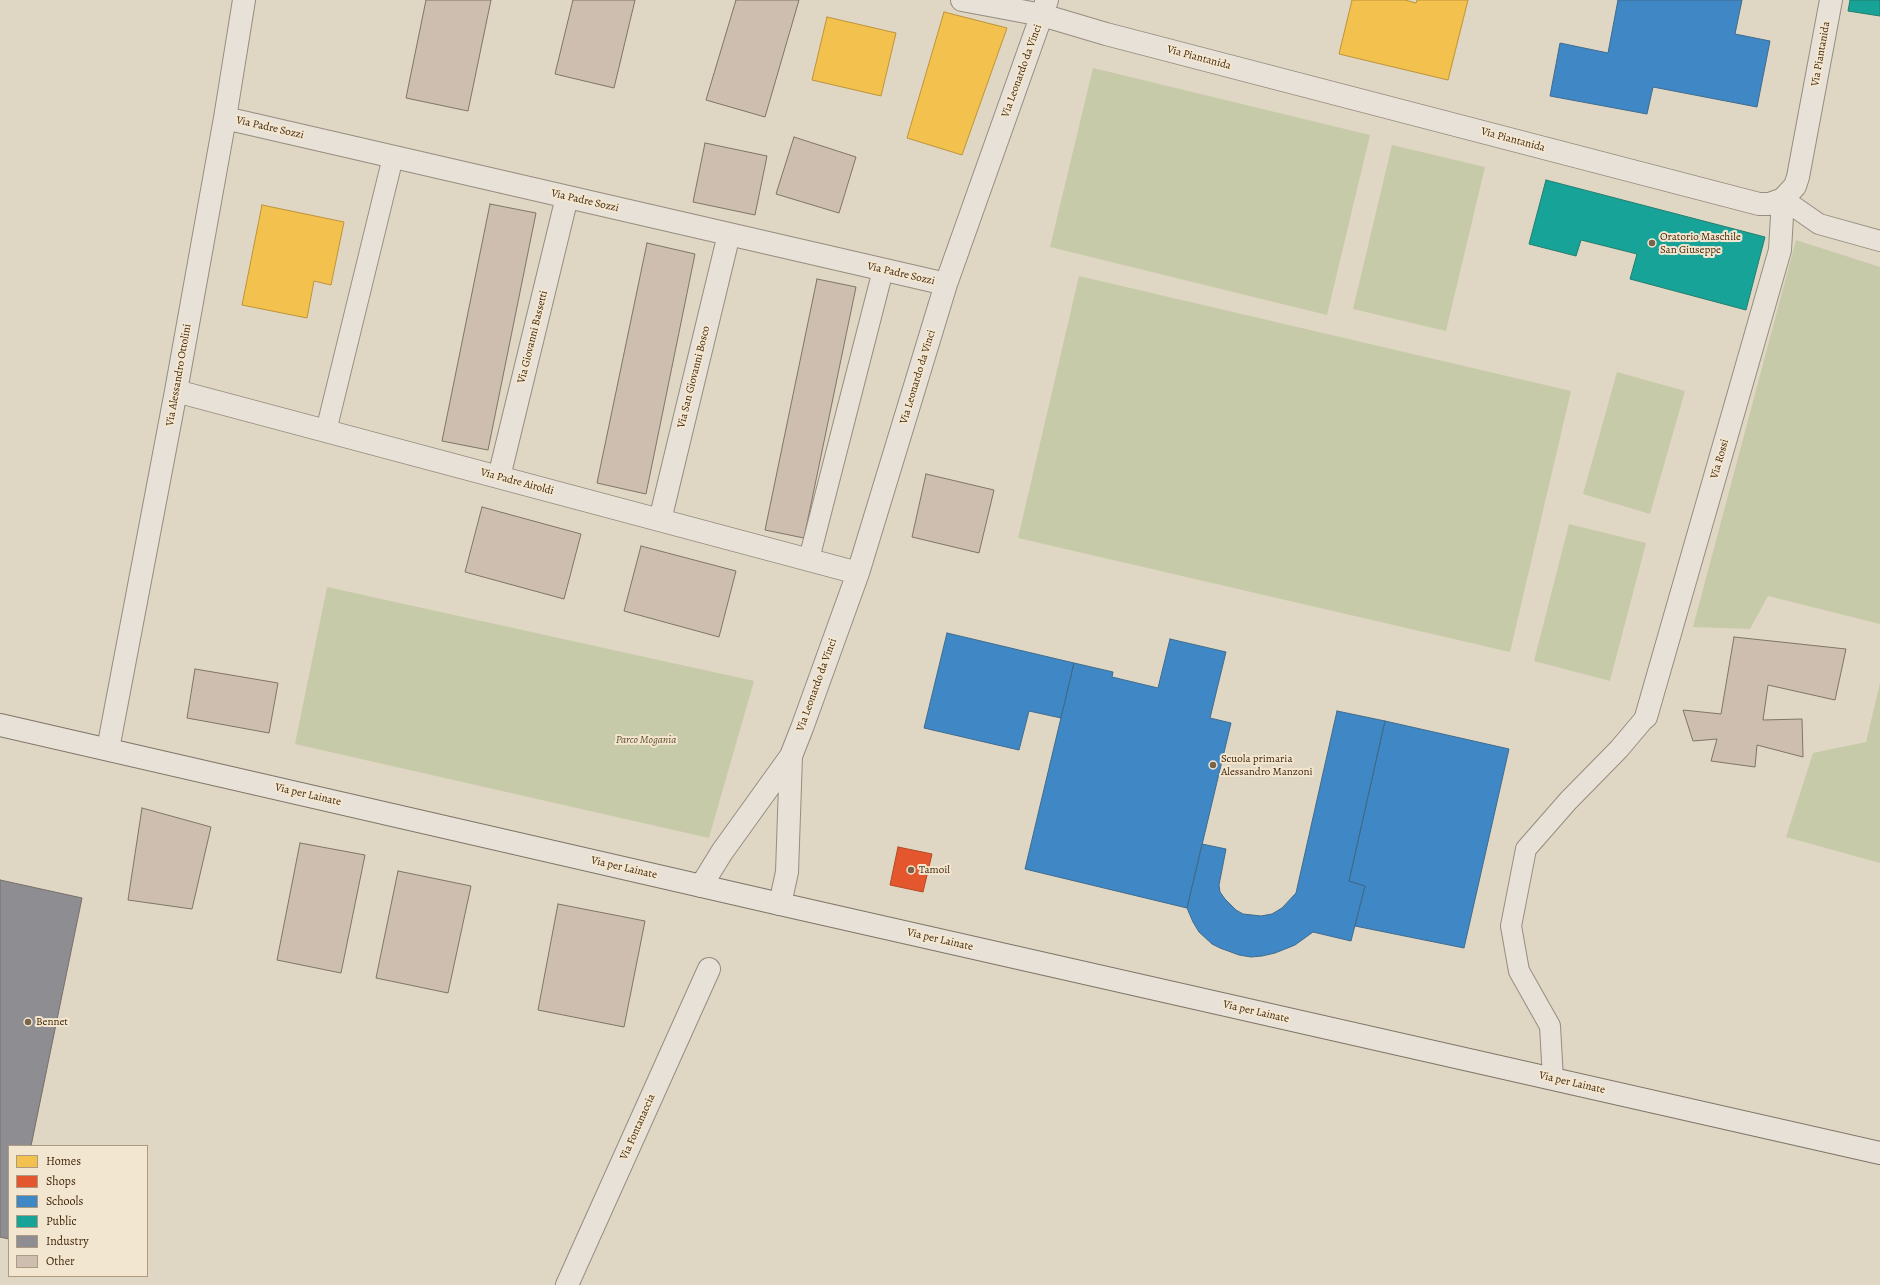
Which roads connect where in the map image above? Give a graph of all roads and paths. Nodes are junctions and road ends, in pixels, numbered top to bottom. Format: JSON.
{"nodes":[{"id":1,"x":244,"y":0,"type":"edge"},
{"id":2,"x":962,"y":0,"type":"edge"},
{"id":3,"x":1831,"y":0,"type":"edge"},
{"id":4,"x":1045,"y":7,"type":"edge"},
{"id":5,"x":225,"y":118,"type":"junction"},
{"id":6,"x":393,"y":157,"type":"junction"},
{"id":7,"x":567,"y":197,"type":"junction"},
{"id":8,"x":1783,"y":199,"type":"junction"},
{"id":9,"x":729,"y":234,"type":"junction"},
{"id":10,"x":1880,"y":241,"type":"edge"},
{"id":11,"x":883,"y":270,"type":"junction"},
{"id":12,"x":946,"y":284,"type":"junction"},
{"id":13,"x":176,"y":390,"type":"junction"},
{"id":14,"x":326,"y":431,"type":"junction"},
{"id":15,"x":499,"y":477,"type":"junction"},
{"id":16,"x":660,"y":520,"type":"junction"},
{"id":17,"x":809,"y":559,"type":"junction"},
{"id":18,"x":858,"y":573,"type":"junction"},
{"id":19,"x":1646,"y":717,"type":"joint"},
{"id":20,"x":0,"y":725,"type":"edge"},
{"id":21,"x":108,"y":749,"type":"junction"},
{"id":22,"x":791,"y":756,"type":"junction"},
{"id":23,"x":701,"y":886,"type":"junction"},
{"id":24,"x":780,"y":904,"type":"junction"},
{"id":25,"x":709,"y":969,"type":"dead end"},
{"id":26,"x":1553,"y":1079,"type":"junction"},
{"id":27,"x":1880,"y":1153,"type":"edge"},
{"id":28,"x":567,"y":1285,"type":"edge"}],
"edges":[{"from":1,"to":5,"type":"street","name":"Via Alessandro Ottolini"},
{"from":2,"to":4,"type":"street","name":"Via Piantanida"},
{"from":3,"to":8,"type":"street","name":"Via Piantanida"},
{"from":4,"to":8,"type":"street","name":"Via Piantanida"},
{"from":4,"to":12,"type":"street","name":"Via Leonardo da Vinci"},
{"from":5,"to":6,"type":"street","name":"Via Padre Sozzi"},
{"from":5,"to":13,"type":"street","name":"Via Alessandro Ottolini"},
{"from":6,"to":7,"type":"street","name":"Via Padre Sozzi"},
{"from":6,"to":14,"type":"lane"},
{"from":7,"to":9,"type":"street","name":"Via Padre Sozzi"},
{"from":7,"to":15,"type":"street","name":"Via Giovanni Bassetti"},
{"from":8,"to":10,"type":"lane"},
{"from":8,"to":19,"type":"street","name":"Via Rossi"},
{"from":9,"to":11,"type":"street","name":"Via Padre Sozzi"},
{"from":9,"to":16,"type":"street","name":"Via San Giovanni Bosco"},
{"from":11,"to":12,"type":"street","name":"Via Padre Sozzi"},
{"from":11,"to":17,"type":"lane"},
{"from":12,"to":18,"type":"street","name":"Via Leonardo da Vinci"},
{"from":13,"to":14,"type":"street","name":"Via Padre Airoldi"},
{"from":13,"to":21,"type":"street","name":"Via Alessandro Ottolini"},
{"from":14,"to":15,"type":"street","name":"Via Padre Airoldi"},
{"from":15,"to":16,"type":"street","name":"Via Padre Airoldi"},
{"from":16,"to":17,"type":"street","name":"Via Padre Airoldi"},
{"from":17,"to":18,"type":"street","name":"Via Padre Airoldi"},
{"from":18,"to":22,"type":"street","name":"Via Leonardo da Vinci"},
{"from":19,"to":26,"type":"lane"},
{"from":20,"to":21,"type":"street","name":"Via per Lainate"},
{"from":21,"to":23,"type":"street","name":"Via per Lainate"},
{"from":22,"to":23,"type":"street"},
{"from":22,"to":24,"type":"street"},
{"from":23,"to":24,"type":"street","name":"Via per Lainate"},
{"from":24,"to":26,"type":"street","name":"Via per Lainate"},
{"from":25,"to":28,"type":"street","name":"Via Fontanaccia"},
{"from":26,"to":27,"type":"street","name":"Via per Lainate"}]}
